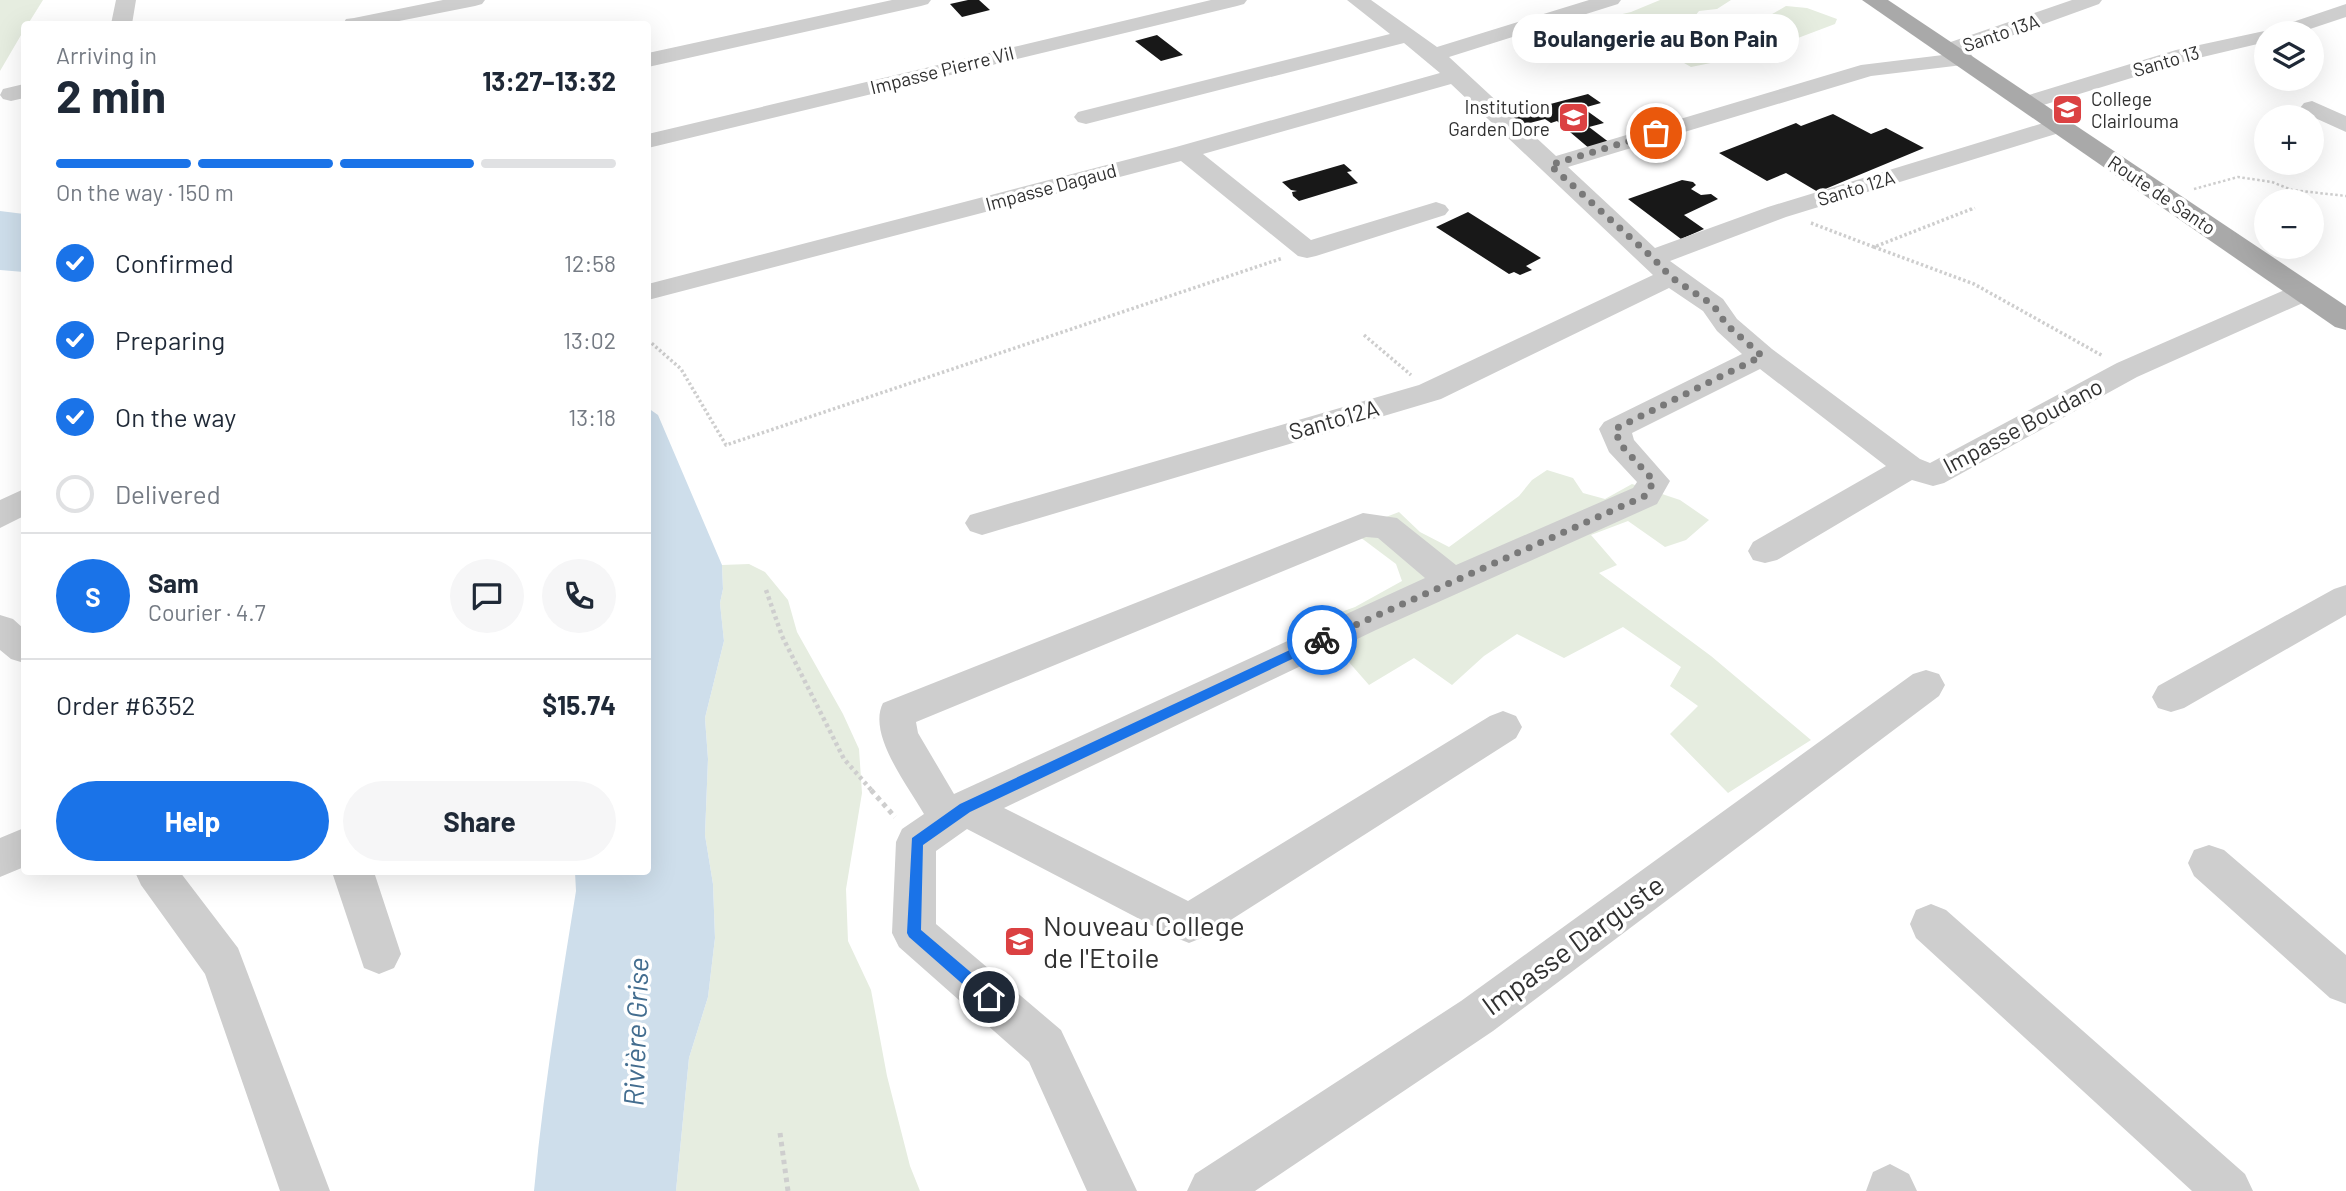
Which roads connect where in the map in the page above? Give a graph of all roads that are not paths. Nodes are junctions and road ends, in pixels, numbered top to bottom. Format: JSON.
{"nodes":[{"id":1,"x":126,"y":0,"type":"edge"},
{"id":2,"x":475,"y":0,"type":"edge"},
{"id":3,"x":921,"y":0,"type":"edge"},
{"id":4,"x":1237,"y":0,"type":"edge"},
{"id":5,"x":1357,"y":0,"type":"edge"},
{"id":6,"x":1611,"y":0,"type":"edge"},
{"id":7,"x":1873,"y":0,"type":"edge"},
{"id":8,"x":2092,"y":0,"type":"edge"},
{"id":9,"x":2346,"y":10,"type":"edge"},
{"id":10,"x":122,"y":21,"type":"edge"},
{"id":11,"x":369,"y":21,"type":"edge"},
{"id":12,"x":2314,"y":21,"type":"edge"},
{"id":13,"x":2324,"y":27,"type":"edge"},
{"id":14,"x":2346,"y":35,"type":"edge"},
{"id":15,"x":1407,"y":36,"type":"junction"},
{"id":16,"x":2254,"y":39,"type":"edge"},
{"id":17,"x":1957,"y":54,"type":"junction"},
{"id":18,"x":1434,"y":55,"type":"junction"},
{"id":19,"x":651,"y":59,"type":"edge"},
{"id":20,"x":1453,"y":76,"type":"junction"},
{"id":21,"x":2027,"y":103,"type":"junction"},
{"id":22,"x":2324,"y":114,"type":"edge"},
{"id":23,"x":1086,"y":117,"type":"dead end"},
{"id":24,"x":2061,"y":125,"type":"junction"},
{"id":25,"x":2346,"y":125,"type":"edge"},
{"id":26,"x":651,"y":140,"type":"edge"},
{"id":27,"x":1185,"y":152,"type":"junction"},
{"id":28,"x":1550,"y":165,"type":"junction"},
{"id":29,"x":1436,"y":210,"type":"dead end"},
{"id":30,"x":1662,"y":267,"type":"junction"},
{"id":31,"x":651,"y":291,"type":"edge"},
{"id":32,"x":2304,"y":292,"type":"junction"},
{"id":33,"x":2346,"y":320,"type":"edge"},
{"id":34,"x":1762,"y":356,"type":"junction"},
{"id":35,"x":1909,"y":467,"type":"junction"},
{"id":36,"x":21,"y":503,"type":"edge"},
{"id":37,"x":0,"y":516,"type":"edge"},
{"id":38,"x":982,"y":523,"type":"dead end"},
{"id":39,"x":1765,"y":551,"type":"dead end"},
{"id":40,"x":1452,"y":581,"type":"junction"},
{"id":41,"x":2346,"y":598,"type":"edge"},
{"id":42,"x":0,"y":629,"type":"edge"},
{"id":43,"x":21,"y":646,"type":"edge"},
{"id":44,"x":1926,"y":685,"type":"dead end"},
{"id":45,"x":2171,"y":697,"type":"dead end"},
{"id":46,"x":1503,"y":727,"type":"dead end"},
{"id":47,"x":943,"y":823,"type":"junction"},
{"id":48,"x":21,"y":848,"type":"edge"},
{"id":49,"x":0,"y":859,"type":"edge"},
{"id":50,"x":2209,"y":863,"type":"dead end"},
{"id":51,"x":158,"y":875,"type":"edge"},
{"id":52,"x":354,"y":875,"type":"edge"},
{"id":53,"x":1931,"y":924,"type":"dead end"},
{"id":54,"x":379,"y":954,"type":"dead end"},
{"id":55,"x":2346,"y":983,"type":"edge"},
{"id":56,"x":305,"y":1191,"type":"edge"},
{"id":57,"x":1112,"y":1191,"type":"edge"},
{"id":58,"x":1212,"y":1191,"type":"edge"},
{"id":59,"x":2228,"y":1191,"type":"edge"}],
"edges":[{"from":1,"to":10,"type":"street"},
{"from":2,"to":11,"type":"street"},
{"from":3,"to":19,"type":"street"},
{"from":4,"to":26,"type":"street","name":"Impasse Pierre Vil"},
{"from":5,"to":15,"type":"street","name":"Impasse Boudano"},
{"from":6,"to":18,"type":"street"},
{"from":7,"to":17,"type":"main road","name":"Route de Santo"},
{"from":8,"to":17,"type":"street","name":"Santo 13A"},
{"from":9,"to":12,"type":"street"},
{"from":13,"to":14,"type":"street"},
{"from":15,"to":18,"type":"street","name":"Impasse Boudano"},
{"from":15,"to":23,"type":"street"},
{"from":16,"to":21,"type":"street","name":"Santo 13"},
{"from":17,"to":21,"type":"main road","name":"Route de Santo"},
{"from":17,"to":28,"type":"street","name":"Santo 13A"},
{"from":18,"to":20,"type":"street","name":"Impasse Boudano"},
{"from":20,"to":27,"type":"street","name":"Impasse Dagaud"},
{"from":20,"to":28,"type":"street","name":"Impasse Boudano"},
{"from":21,"to":24,"type":"main road","name":"Route de Santo"},
{"from":22,"to":25,"type":"street"},
{"from":24,"to":30,"type":"street","name":"Santo 12A"},
{"from":24,"to":32,"type":"main road","name":"Route de Santo"},
{"from":27,"to":29,"type":"street"},
{"from":27,"to":31,"type":"street","name":"Impasse Dagaud"},
{"from":28,"to":30,"type":"street","name":"Impasse Boudano"},
{"from":30,"to":34,"type":"street","name":"Impasse Boudano"},
{"from":30,"to":38,"type":"street","name":"Santo12A"},
{"from":32,"to":33,"type":"main road","name":"Route de Santo"},
{"from":32,"to":35,"type":"street","name":"Impasse Boudano"},
{"from":34,"to":35,"type":"street","name":"Impasse Boudano"},
{"from":34,"to":40,"type":"street"},
{"from":35,"to":39,"type":"street"},
{"from":36,"to":37,"type":"street"},
{"from":40,"to":47,"type":"street"},
{"from":40,"to":47,"type":"street"},
{"from":41,"to":45,"type":"street"},
{"from":42,"to":43,"type":"street"},
{"from":44,"to":58,"type":"street","name":"Impasse Darguste"},
{"from":46,"to":47,"type":"street"},
{"from":47,"to":57,"type":"street"},
{"from":48,"to":49,"type":"street"},
{"from":50,"to":55,"type":"street"},
{"from":51,"to":56,"type":"street"},
{"from":52,"to":54,"type":"street"},
{"from":53,"to":59,"type":"street"}]}
